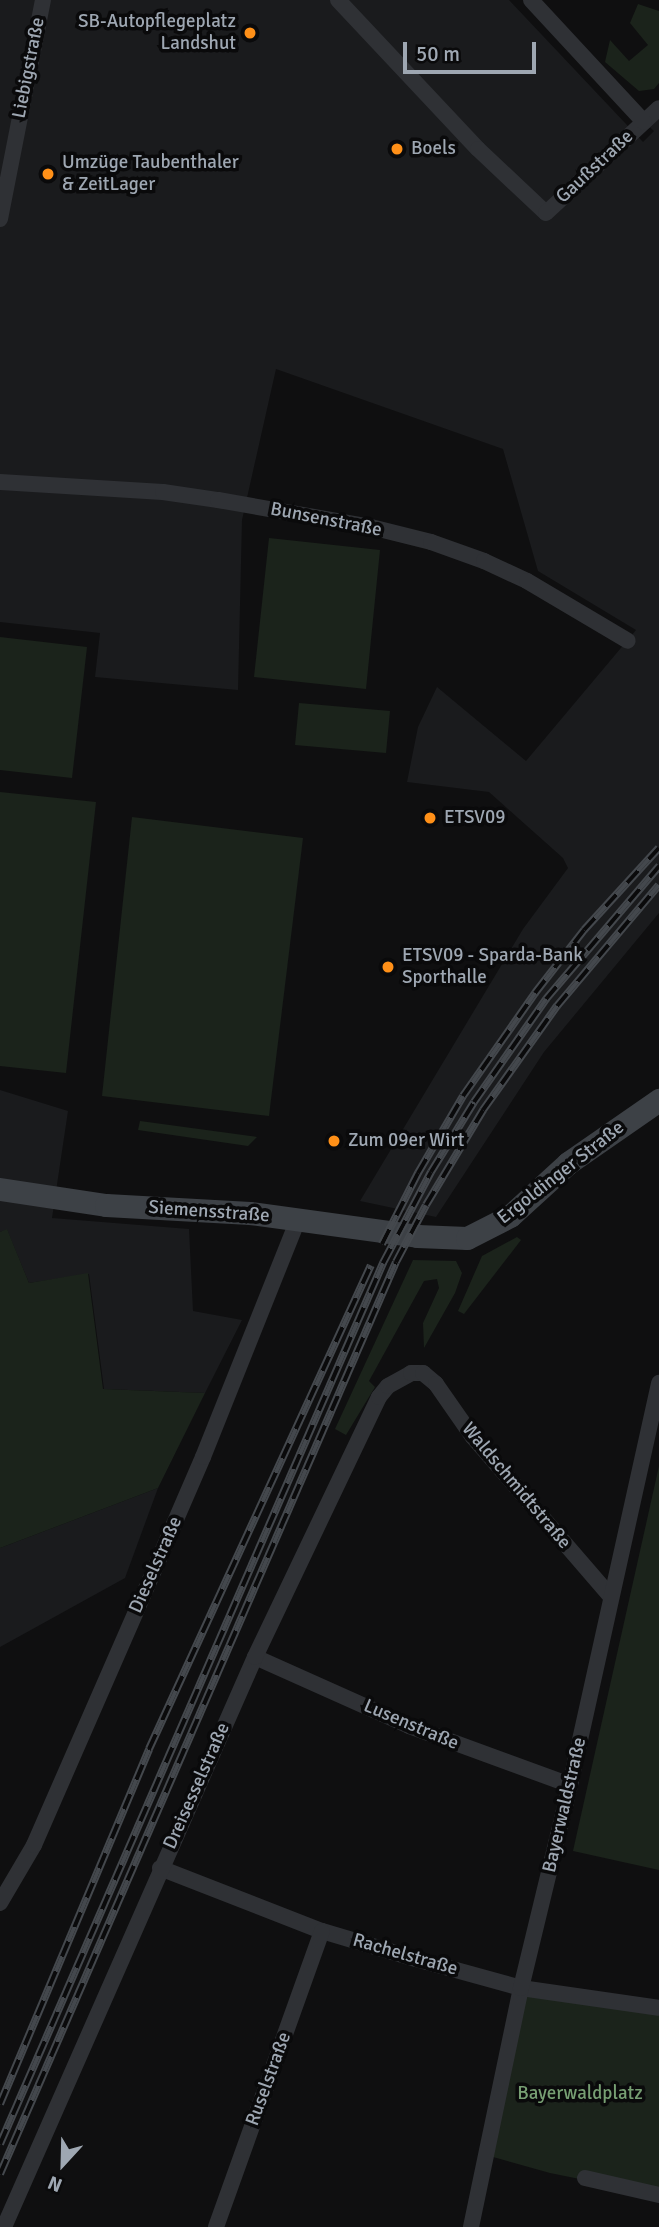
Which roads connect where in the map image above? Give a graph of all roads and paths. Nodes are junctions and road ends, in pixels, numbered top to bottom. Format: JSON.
{"nodes":[{"id":1,"x":43,"y":0,"type":"edge"},
{"id":2,"x":338,"y":0,"type":"edge"},
{"id":3,"x":531,"y":0,"type":"edge"},
{"id":4,"x":659,"y":108,"type":"edge"},
{"id":5,"x":645,"y":122,"type":"junction"},
{"id":6,"x":0,"y":219,"type":"edge"},
{"id":7,"x":0,"y":482,"type":"edge"},
{"id":8,"x":628,"y":641,"type":"dead end"},
{"id":9,"x":659,"y":1100,"type":"edge"},
{"id":10,"x":0,"y":1189,"type":"edge"},
{"id":11,"x":298,"y":1220,"type":"junction"},
{"id":12,"x":417,"y":1236,"type":"joint"},
{"id":13,"x":423,"y":1373,"type":"joint"},
{"id":14,"x":659,"y":1383,"type":"edge"},
{"id":15,"x":611,"y":1597,"type":"junction"},
{"id":16,"x":255,"y":1657,"type":"junction"},
{"id":17,"x":570,"y":1785,"type":"junction"},
{"id":18,"x":160,"y":1868,"type":"junction"},
{"id":19,"x":0,"y":1903,"type":"edge"},
{"id":20,"x":322,"y":1931,"type":"junction"},
{"id":21,"x":521,"y":1988,"type":"junction"},
{"id":22,"x":659,"y":2008,"type":"edge"},
{"id":23,"x":585,"y":2178,"type":"dead end"},
{"id":24,"x":659,"y":2195,"type":"edge"},
{"id":25,"x":4,"y":2227,"type":"edge"},
{"id":26,"x":216,"y":2227,"type":"edge"},
{"id":27,"x":471,"y":2227,"type":"edge"}],
"edges":[{"from":1,"to":6,"type":"street","name":"Liebigstraße"},
{"from":2,"to":5,"type":"street","name":"Gaußstraße"},
{"from":3,"to":5,"type":"street","name":"Gaußstraße"},
{"from":4,"to":5,"type":"street","name":"Gaußstraße"},
{"from":7,"to":8,"type":"street","name":"Bunsenstraße"},
{"from":9,"to":12,"type":"main road","name":"Ergoldinger Straße"},
{"from":10,"to":11,"type":"main road","name":"Siemensstraße"},
{"from":11,"to":12,"type":"main road","name":"Siemensstraße"},
{"from":11,"to":19,"type":"street","name":"Dieselstraße"},
{"from":13,"to":15,"type":"street","name":"Waldschmidtstraße"},
{"from":13,"to":16,"type":"street","name":"Dreisesselstraße"},
{"from":14,"to":15,"type":"street","name":"Bayerwaldstraße"},
{"from":15,"to":17,"type":"street","name":"Bayerwaldstraße"},
{"from":16,"to":17,"type":"street","name":"Lusenstraße"},
{"from":16,"to":18,"type":"street","name":"Dreisesselstraße"},
{"from":17,"to":21,"type":"street","name":"Bayerwaldstraße"},
{"from":18,"to":20,"type":"street","name":"Rachelstraße"},
{"from":18,"to":25,"type":"street","name":"Dreisesselstraße"},
{"from":20,"to":21,"type":"street","name":"Rachelstraße"},
{"from":20,"to":26,"type":"street","name":"Ruselstraße"},
{"from":21,"to":22,"type":"street","name":"Rachelstraße"},
{"from":21,"to":27,"type":"street","name":"Bayerwaldstraße"},
{"from":23,"to":24,"type":"street"}]}
